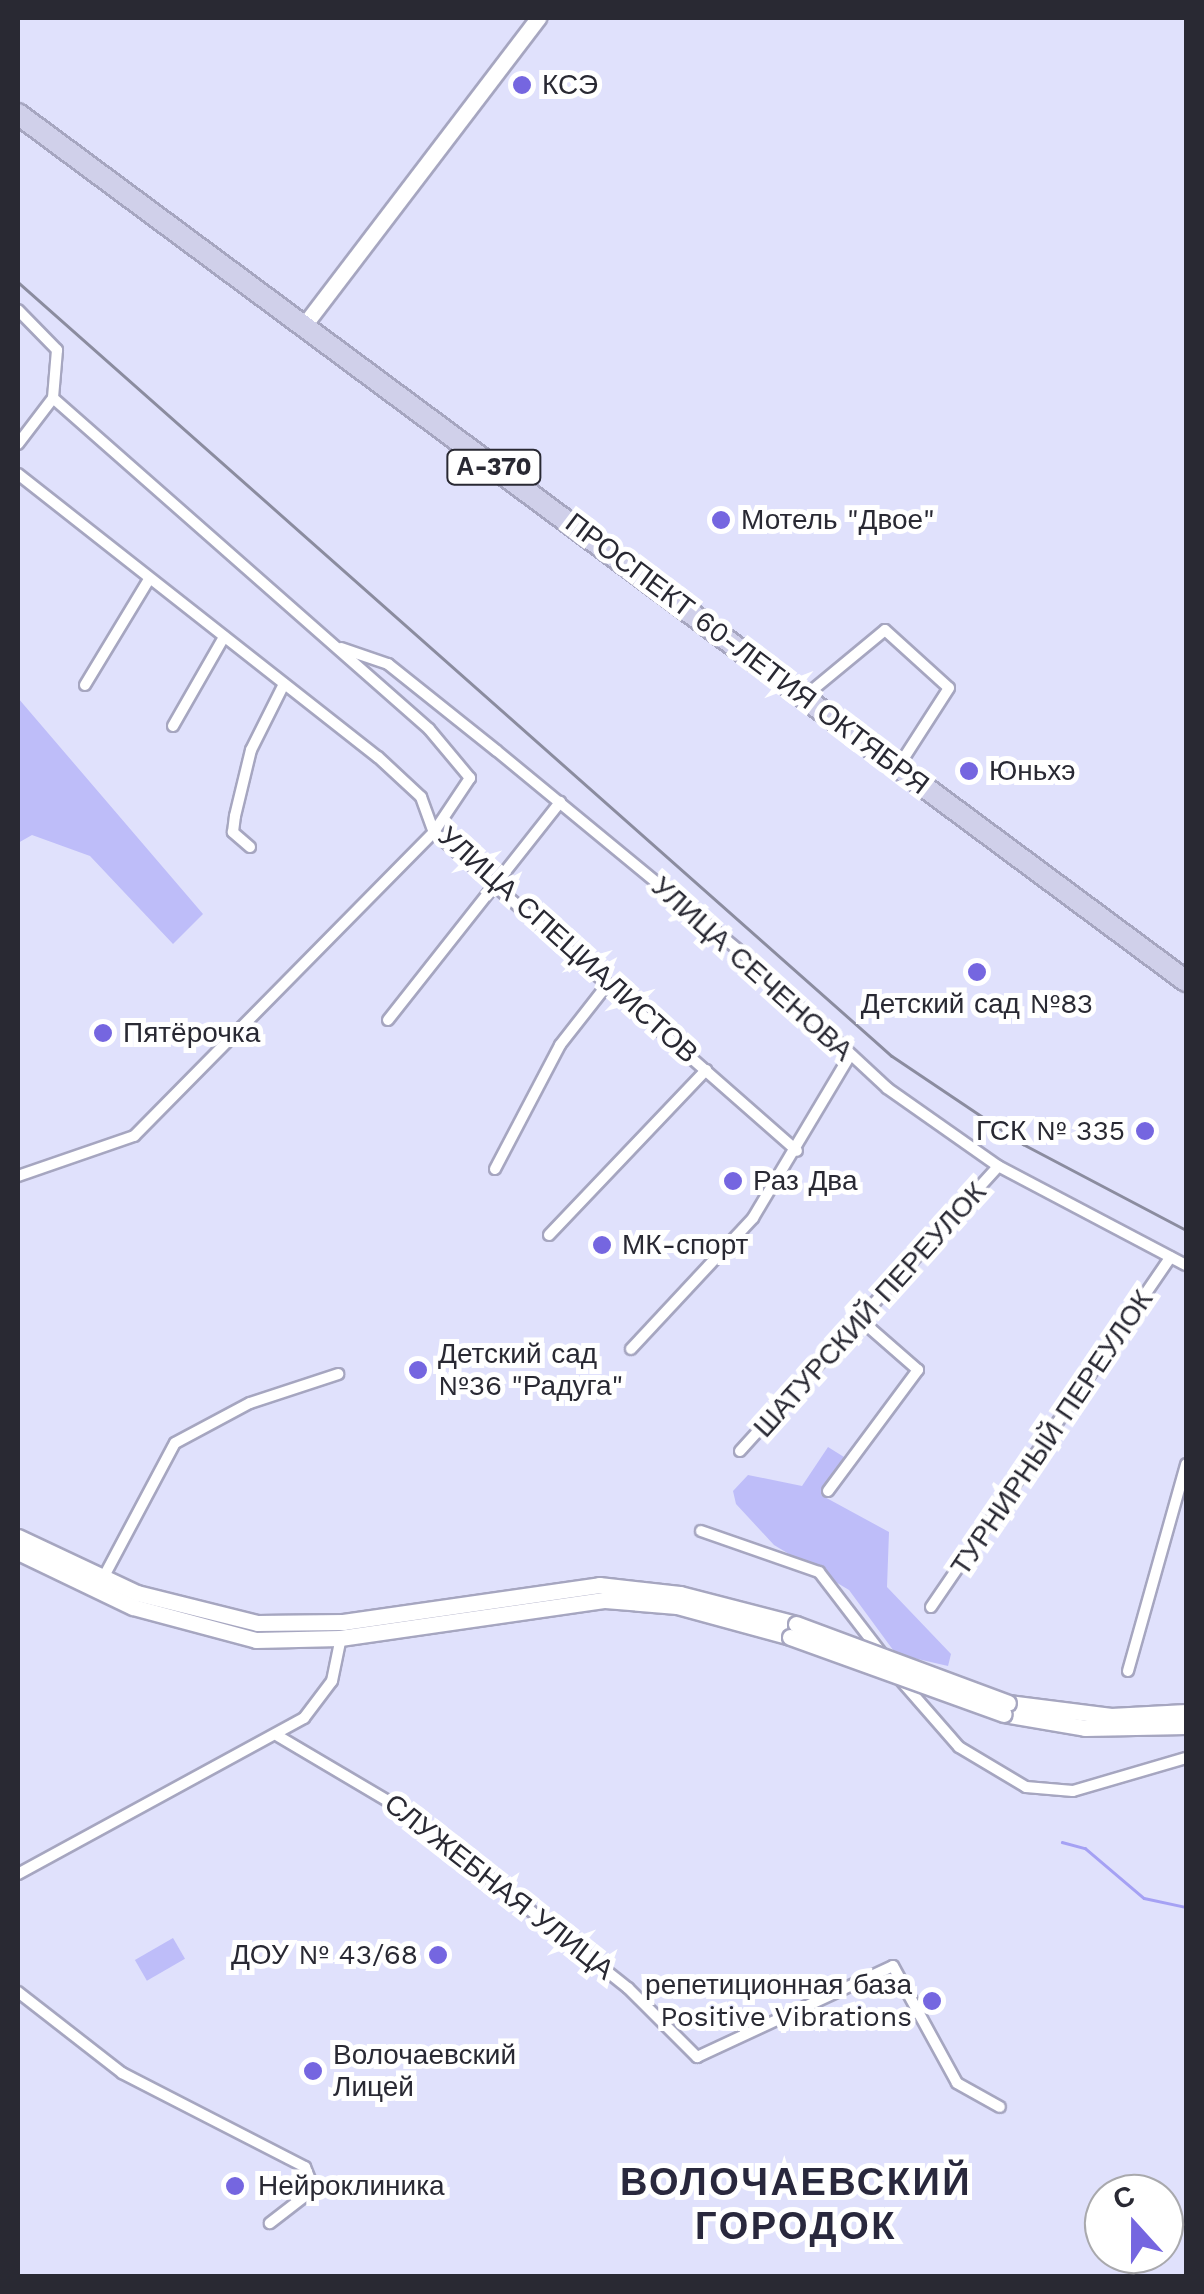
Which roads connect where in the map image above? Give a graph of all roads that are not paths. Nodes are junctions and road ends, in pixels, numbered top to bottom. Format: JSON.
{"nodes":[{"id":1,"x":538,"y":18,"type":"edge"},
{"id":2,"x":18,"y":114,"type":"edge"},
{"id":3,"x":18,"y":310,"type":"edge"},
{"id":4,"x":305,"y":324,"type":"junction"},
{"id":5,"x":53,"y":398,"type":"junction"},
{"id":6,"x":18,"y":444,"type":"edge"},
{"id":7,"x":18,"y":474,"type":"edge"},
{"id":8,"x":148,"y":581,"type":"junction"},
{"id":9,"x":224,"y":638,"type":"junction"},
{"id":10,"x":338,"y":647,"type":"junction"},
{"id":11,"x":86,"y":684,"type":"dead end"},
{"id":12,"x":284,"y":684,"type":"junction"},
{"id":13,"x":804,"y":697,"type":"junction"},
{"id":14,"x":173,"y":726,"type":"dead end"},
{"id":15,"x":898,"y":767,"type":"junction"},
{"id":16,"x":560,"y":802,"type":"junction"},
{"id":17,"x":434,"y":832,"type":"junction"},
{"id":18,"x":250,"y":848,"type":"dead end"},
{"id":19,"x":498,"y":882,"type":"junction"},
{"id":20,"x":1186,"y":981,"type":"edge"},
{"id":21,"x":607,"y":984,"type":"junction"},
{"id":22,"x":388,"y":1020,"type":"dead end"},
{"id":23,"x":849,"y":1057,"type":"junction"},
{"id":24,"x":706,"y":1070,"type":"junction"},
{"id":25,"x":797,"y":1151,"type":"junction"},
{"id":26,"x":998,"y":1166,"type":"junction"},
{"id":27,"x":494,"y":1169,"type":"dead end"},
{"id":28,"x":18,"y":1176,"type":"edge"},
{"id":29,"x":548,"y":1235,"type":"dead end"},
{"id":30,"x":1171,"y":1257,"type":"junction"},
{"id":31,"x":1186,"y":1265,"type":"edge"},
{"id":32,"x":863,"y":1322,"type":"junction"},
{"id":33,"x":631,"y":1349,"type":"dead end"},
{"id":34,"x":338,"y":1374,"type":"dead end"},
{"id":35,"x":740,"y":1451,"type":"dead end"},
{"id":36,"x":1186,"y":1464,"type":"edge"},
{"id":37,"x":828,"y":1491,"type":"dead end"},
{"id":38,"x":701,"y":1530,"type":"dead end"},
{"id":39,"x":18,"y":1537,"type":"edge"},
{"id":40,"x":18,"y":1552,"type":"edge"},
{"id":41,"x":99,"y":1585,"type":"junction"},
{"id":42,"x":931,"y":1607,"type":"dead end"},
{"id":43,"x":342,"y":1630,"type":"junction"},
{"id":44,"x":1128,"y":1671,"type":"dead end"},
{"id":45,"x":1183,"y":1719,"type":"edge"},
{"id":46,"x":278,"y":1736,"type":"junction"},
{"id":47,"x":1186,"y":1758,"type":"edge"},
{"id":48,"x":18,"y":1874,"type":"edge"},
{"id":49,"x":18,"y":1992,"type":"edge"},
{"id":50,"x":1000,"y":2107,"type":"dead end"},
{"id":51,"x":270,"y":2223,"type":"dead end"}],
"edges":[{"from":1,"to":4,"type":"main road"},
{"from":2,"to":4,"type":"highway","name":"ПРОСПЕКТ 60-ЛЕТИЯ ОКТЯБРЯ","number":"А-370"},
{"from":3,"to":5,"type":"street"},
{"from":4,"to":13,"type":"highway","name":"ПРОСПЕКТ 60-ЛЕТИЯ ОКТЯБРЯ","number":"А-370"},
{"from":5,"to":6,"type":"street"},
{"from":5,"to":10,"type":"street","name":"УЛИЦА СЕЧЕНОВА"},
{"from":7,"to":8,"type":"street","name":"УЛИЦА СПЕЦИАЛИСТОВ"},
{"from":8,"to":9,"type":"street","name":"УЛИЦА СПЕЦИАЛИСТОВ"},
{"from":8,"to":11,"type":"street"},
{"from":9,"to":12,"type":"street","name":"УЛИЦА СПЕЦИАЛИСТОВ"},
{"from":9,"to":14,"type":"street"},
{"from":10,"to":16,"type":"street","name":"УЛИЦА СЕЧЕНОВА"},
{"from":10,"to":17,"type":"street","name":"УЛИЦА СЕЧЕНОВА"},
{"from":12,"to":17,"type":"street","name":"УЛИЦА СПЕЦИАЛИСТОВ"},
{"from":12,"to":18,"type":"street"},
{"from":13,"to":15,"type":"highway","name":"ПРОСПЕКТ 60-ЛЕТИЯ ОКТЯБРЯ","number":"А-370"},
{"from":13,"to":15,"type":"street"},
{"from":15,"to":20,"type":"highway","name":"ПРОСПЕКТ 60-ЛЕТИЯ ОКТЯБРЯ","number":"А-370"},
{"from":16,"to":19,"type":"street"},
{"from":16,"to":23,"type":"street","name":"УЛИЦА СЕЧЕНОВА"},
{"from":17,"to":19,"type":"street","name":"УЛИЦА СПЕЦИАЛИСТОВ"},
{"from":17,"to":28,"type":"street"},
{"from":19,"to":21,"type":"street","name":"УЛИЦА СПЕЦИАЛИСТОВ"},
{"from":19,"to":22,"type":"street"},
{"from":21,"to":24,"type":"street","name":"УЛИЦА СПЕЦИАЛИСТОВ"},
{"from":21,"to":27,"type":"street"},
{"from":23,"to":25,"type":"street"},
{"from":23,"to":26,"type":"street","name":"УЛИЦА СЕЧЕНОВА"},
{"from":24,"to":25,"type":"street","name":"УЛИЦА СПЕЦИАЛИСТОВ"},
{"from":24,"to":29,"type":"street"},
{"from":25,"to":33,"type":"street"},
{"from":26,"to":30,"type":"street","name":"УЛИЦА СЕЧЕНОВА"},
{"from":26,"to":32,"type":"street","name":"ШАТУРСКИЙ ПЕРЕУЛОК"},
{"from":30,"to":31,"type":"street","name":"УЛИЦА СЕЧЕНОВА"},
{"from":30,"to":42,"type":"street","name":"ТУРНИРНЫЙ ПЕРЕУЛОК"},
{"from":32,"to":35,"type":"street","name":"ШАТУРСКИЙ ПЕРЕУЛОК"},
{"from":32,"to":37,"type":"street"},
{"from":34,"to":41,"type":"street"},
{"from":36,"to":44,"type":"street"},
{"from":38,"to":47,"type":"street"},
{"from":39,"to":41,"type":"main road"},
{"from":40,"to":41,"type":"main road"},
{"from":41,"to":43,"type":"main road"},
{"from":43,"to":45,"type":"main road","bridge":true},
{"from":43,"to":46,"type":"street"},
{"from":46,"to":48,"type":"street"},
{"from":46,"to":50,"type":"street","name":"СЛУЖЕБНАЯ УЛИЦА"},
{"from":49,"to":51,"type":"street"}]}
